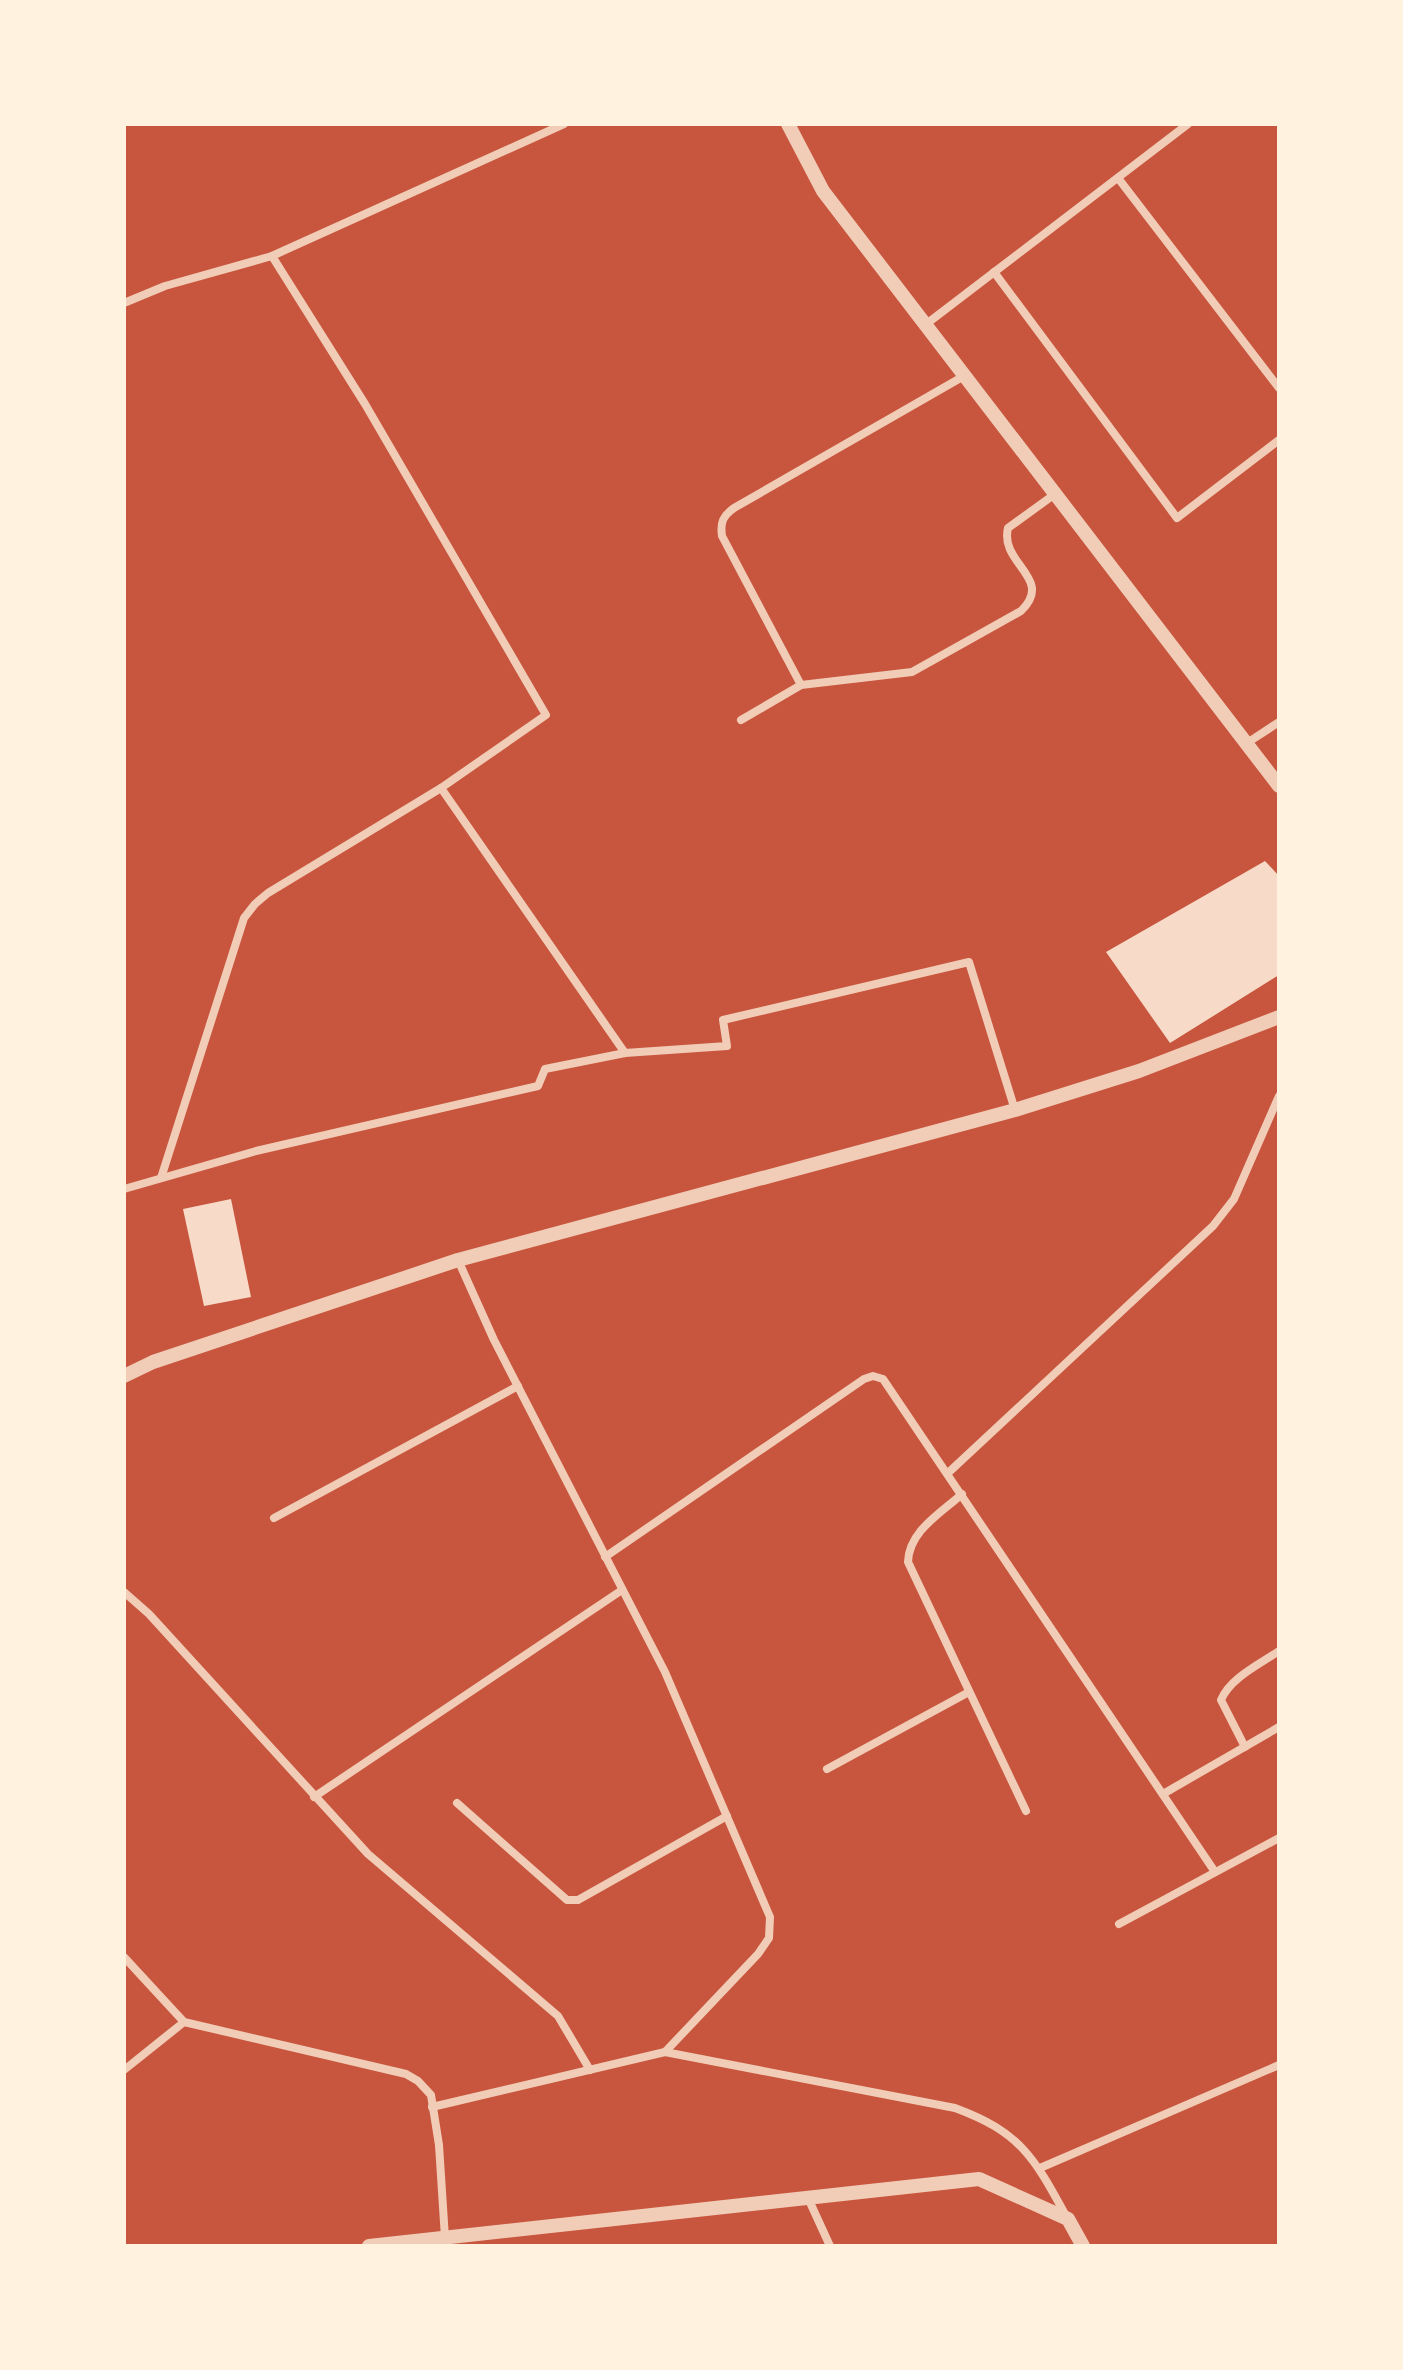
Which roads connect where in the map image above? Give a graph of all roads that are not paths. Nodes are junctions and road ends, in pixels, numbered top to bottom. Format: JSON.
{"nodes":[{"id":1,"x":564,"y":124,"type":"edge"},
{"id":2,"x":788,"y":124,"type":"edge"},
{"id":3,"x":1188,"y":124,"type":"edge"},
{"id":4,"x":1118,"y":178,"type":"junction"},
{"id":5,"x":272,"y":256,"type":"junction"},
{"id":6,"x":994,"y":272,"type":"junction"},
{"id":7,"x":124,"y":303,"type":"edge"},
{"id":8,"x":925,"y":325,"type":"junction"},
{"id":9,"x":964,"y":376,"type":"junction"},
{"id":10,"x":1279,"y":388,"type":"edge"},
{"id":11,"x":1279,"y":440,"type":"edge"},
{"id":12,"x":1055,"y":494,"type":"junction"},
{"id":13,"x":801,"y":685,"type":"junction"},
{"id":14,"x":741,"y":720,"type":"dead end"},
{"id":15,"x":1279,"y":722,"type":"edge"},
{"id":16,"x":1247,"y":743,"type":"junction"},
{"id":17,"x":1279,"y":786,"type":"edge"},
{"id":18,"x":441,"y":788,"type":"junction"},
{"id":19,"x":1279,"y":1017,"type":"edge"},
{"id":20,"x":625,"y":1053,"type":"junction"},
{"id":21,"x":1279,"y":1096,"type":"edge"},
{"id":22,"x":1015,"y":1110,"type":"junction"},
{"id":23,"x":161,"y":1178,"type":"junction"},
{"id":24,"x":124,"y":1189,"type":"edge"},
{"id":25,"x":458,"y":1260,"type":"junction"},
{"id":26,"x":124,"y":1376,"type":"edge"},
{"id":27,"x":518,"y":1386,"type":"junction"},
{"id":28,"x":948,"y":1473,"type":"junction"},
{"id":29,"x":962,"y":1494,"type":"junction"},
{"id":30,"x":274,"y":1518,"type":"dead end"},
{"id":31,"x":605,"y":1557,"type":"junction"},
{"id":32,"x":622,"y":1590,"type":"junction"},
{"id":33,"x":124,"y":1592,"type":"edge"},
{"id":34,"x":1279,"y":1651,"type":"edge"},
{"id":35,"x":969,"y":1692,"type":"junction"},
{"id":36,"x":1279,"y":1727,"type":"edge"},
{"id":37,"x":1245,"y":1747,"type":"junction"},
{"id":38,"x":827,"y":1769,"type":"dead end"},
{"id":39,"x":1163,"y":1794,"type":"junction"},
{"id":40,"x":314,"y":1797,"type":"junction"},
{"id":41,"x":457,"y":1803,"type":"dead end"},
{"id":42,"x":1026,"y":1811,"type":"dead end"},
{"id":43,"x":727,"y":1816,"type":"junction"},
{"id":44,"x":1279,"y":1838,"type":"edge"},
{"id":45,"x":1215,"y":1872,"type":"junction"},
{"id":46,"x":1119,"y":1924,"type":"dead end"},
{"id":47,"x":124,"y":1957,"type":"edge"},
{"id":48,"x":184,"y":2022,"type":"junction"},
{"id":49,"x":665,"y":2052,"type":"junction"},
{"id":50,"x":1279,"y":2065,"type":"edge"},
{"id":51,"x":124,"y":2070,"type":"edge"},
{"id":52,"x":590,"y":2070,"type":"junction"},
{"id":53,"x":432,"y":2107,"type":"junction"},
{"id":54,"x":1040,"y":2168,"type":"junction"},
{"id":55,"x":808,"y":2198,"type":"junction"},
{"id":56,"x":1068,"y":2219,"type":"junction"},
{"id":57,"x":445,"y":2238,"type":"junction"},
{"id":58,"x":369,"y":2246,"type":"edge"},
{"id":59,"x":830,"y":2246,"type":"edge"},
{"id":60,"x":1083,"y":2246,"type":"edge"}],
"edges":[{"from":1,"to":5,"type":"street"},
{"from":2,"to":8,"type":"street"},
{"from":3,"to":4,"type":"street"},
{"from":4,"to":6,"type":"street"},
{"from":4,"to":10,"type":"street"},
{"from":5,"to":7,"type":"street"},
{"from":5,"to":18,"type":"street"},
{"from":6,"to":8,"type":"street"},
{"from":6,"to":11,"type":"street"},
{"from":8,"to":9,"type":"street"},
{"from":9,"to":12,"type":"street"},
{"from":9,"to":13,"type":"street"},
{"from":12,"to":13,"type":"street"},
{"from":12,"to":16,"type":"street"},
{"from":13,"to":14,"type":"street"},
{"from":15,"to":16,"type":"street"},
{"from":16,"to":17,"type":"street"},
{"from":18,"to":20,"type":"street"},
{"from":18,"to":23,"type":"street"},
{"from":19,"to":22,"type":"street"},
{"from":20,"to":22,"type":"street"},
{"from":20,"to":23,"type":"street"},
{"from":21,"to":28,"type":"street"},
{"from":22,"to":25,"type":"street"},
{"from":23,"to":24,"type":"street"},
{"from":25,"to":26,"type":"street"},
{"from":25,"to":27,"type":"street"},
{"from":27,"to":30,"type":"street"},
{"from":27,"to":31,"type":"street"},
{"from":28,"to":29,"type":"street"},
{"from":28,"to":31,"type":"street"},
{"from":29,"to":35,"type":"street"},
{"from":29,"to":39,"type":"street"},
{"from":31,"to":32,"type":"street"},
{"from":32,"to":40,"type":"street"},
{"from":32,"to":43,"type":"street"},
{"from":33,"to":40,"type":"street"},
{"from":34,"to":37,"type":"street"},
{"from":35,"to":38,"type":"street"},
{"from":35,"to":42,"type":"street"},
{"from":36,"to":37,"type":"street"},
{"from":37,"to":39,"type":"street"},
{"from":39,"to":45,"type":"street"},
{"from":40,"to":52,"type":"street"},
{"from":41,"to":43,"type":"street"},
{"from":43,"to":49,"type":"street"},
{"from":44,"to":45,"type":"street"},
{"from":45,"to":46,"type":"street"},
{"from":47,"to":48,"type":"street"},
{"from":48,"to":51,"type":"street"},
{"from":48,"to":53,"type":"street"},
{"from":49,"to":52,"type":"street"},
{"from":49,"to":54,"type":"street"},
{"from":50,"to":54,"type":"street"},
{"from":52,"to":53,"type":"street"},
{"from":53,"to":57,"type":"street"},
{"from":54,"to":56,"type":"street"},
{"from":55,"to":56,"type":"street"},
{"from":55,"to":57,"type":"street"},
{"from":55,"to":59,"type":"street"},
{"from":56,"to":60,"type":"street"},
{"from":57,"to":58,"type":"street"}]}
